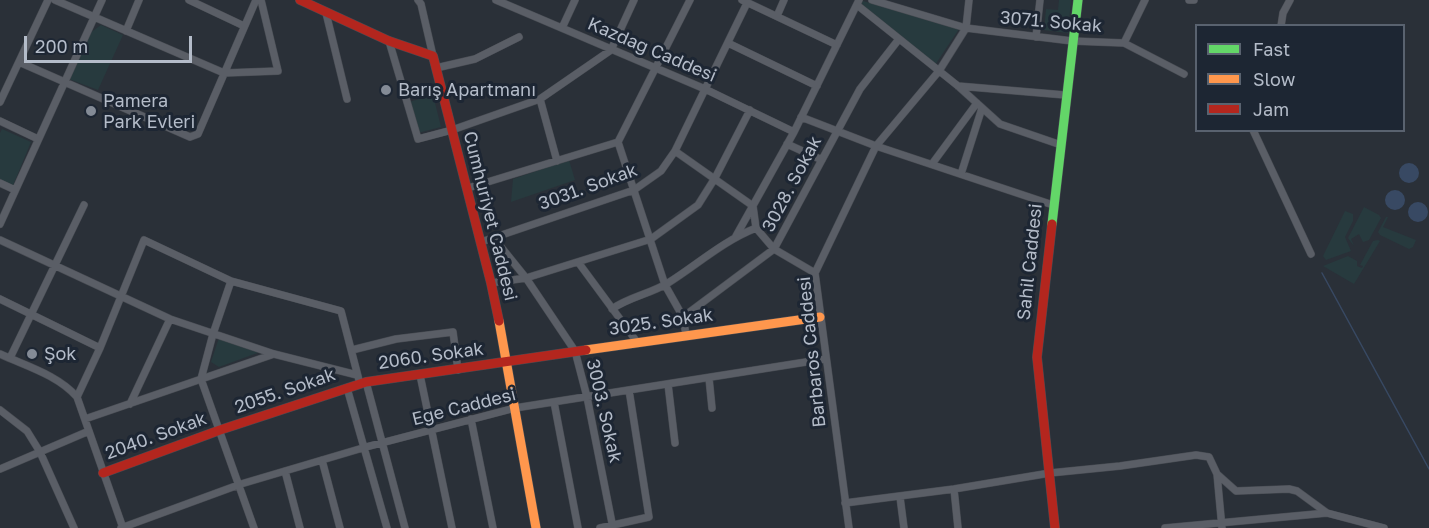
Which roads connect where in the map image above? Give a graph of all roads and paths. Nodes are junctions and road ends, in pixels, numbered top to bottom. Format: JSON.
{"nodes":[{"id":1,"x":48,"y":0,"type":"edge"},
{"id":2,"x":55,"y":0,"type":"edge"},
{"id":3,"x":102,"y":0,"type":"edge"},
{"id":4,"x":139,"y":0,"type":"edge"},
{"id":5,"x":189,"y":0,"type":"edge"},
{"id":6,"x":256,"y":0,"type":"edge"},
{"id":7,"x":261,"y":0,"type":"edge"},
{"id":8,"x":300,"y":0,"type":"edge"},
{"id":9,"x":496,"y":0,"type":"edge"},
{"id":10,"x":575,"y":0,"type":"edge"},
{"id":11,"x":634,"y":0,"type":"edge"},
{"id":12,"x":690,"y":0,"type":"edge"},
{"id":13,"x":784,"y":0,"type":"edge"},
{"id":14,"x":872,"y":0,"type":"edge"},
{"id":15,"x":969,"y":0,"type":"edge"},
{"id":16,"x":1040,"y":0,"type":"edge"},
{"id":17,"x":1078,"y":0,"type":"edge"},
{"id":18,"x":1144,"y":0,"type":"edge"},
{"id":19,"x":1290,"y":0,"type":"edge"},
{"id":20,"x":421,"y":1,"type":"edge"},
{"id":21,"x":745,"y":1,"type":"edge"},
{"id":22,"x":858,"y":2,"type":"edge"},
{"id":23,"x":326,"y":13,"type":"junction"},
{"id":24,"x":777,"y":16,"type":"junction"},
{"id":25,"x":94,"y":18,"type":"junction"},
{"id":26,"x":1281,"y":24,"type":"edge"},
{"id":27,"x":244,"y":27,"type":"junction"},
{"id":28,"x":562,"y":28,"type":"junction"},
{"id":29,"x":966,"y":28,"type":"junction"},
{"id":30,"x":126,"y":31,"type":"junction"},
{"id":31,"x":519,"y":37,"type":"dead end"},
{"id":32,"x":1036,"y":37,"type":"junction"},
{"id":33,"x":899,"y":39,"type":"junction"},
{"id":34,"x":390,"y":41,"type":"junction"},
{"id":35,"x":1072,"y":41,"type":"junction"},
{"id":36,"x":728,"y":43,"type":"junction"},
{"id":37,"x":1124,"y":43,"type":"junction"},
{"id":38,"x":837,"y":45,"type":"junction"},
{"id":39,"x":611,"y":50,"type":"junction"},
{"id":40,"x":433,"y":56,"type":"junction"},
{"id":41,"x":19,"y":62,"type":"junction"},
{"id":42,"x":436,"y":68,"type":"junction"},
{"id":43,"x":655,"y":69,"type":"junction"},
{"id":44,"x":939,"y":71,"type":"junction"},
{"id":45,"x":224,"y":73,"type":"junction"},
{"id":46,"x":1184,"y":74,"type":"dead end"},
{"id":47,"x":64,"y":82,"type":"junction"},
{"id":48,"x":817,"y":86,"type":"junction"},
{"id":49,"x":957,"y":86,"type":"junction"},
{"id":50,"x":705,"y":89,"type":"junction"},
{"id":51,"x":1065,"y":95,"type":"junction"},
{"id":52,"x":347,"y":99,"type":"dead end"},
{"id":53,"x":540,"y":99,"type":"junction"},
{"id":54,"x":0,"y":102,"type":"edge"},
{"id":55,"x":979,"y":105,"type":"junction"},
{"id":56,"x":750,"y":110,"type":"junction"},
{"id":57,"x":801,"y":117,"type":"junction"},
{"id":58,"x":0,"y":121,"type":"edge"},
{"id":59,"x":452,"y":130,"type":"junction"},
{"id":60,"x":794,"y":132,"type":"junction"},
{"id":61,"x":837,"y":132,"type":"junction"},
{"id":62,"x":1254,"y":132,"type":"edge"},
{"id":63,"x":38,"y":139,"type":"junction"},
{"id":64,"x":618,"y":142,"type":"junction"},
{"id":65,"x":787,"y":144,"type":"junction"},
{"id":66,"x":1061,"y":145,"type":"junction"},
{"id":67,"x":876,"y":146,"type":"junction"},
{"id":68,"x":675,"y":151,"type":"junction"},
{"id":69,"x":822,"y":160,"type":"junction"},
{"id":70,"x":557,"y":161,"type":"junction"},
{"id":71,"x":932,"y":164,"type":"junction"},
{"id":72,"x":961,"y":174,"type":"junction"},
{"id":73,"x":715,"y":178,"type":"junction"},
{"id":74,"x":0,"y":183,"type":"edge"},
{"id":75,"x":468,"y":189,"type":"junction"},
{"id":76,"x":15,"y":190,"type":"junction"},
{"id":77,"x":634,"y":190,"type":"junction"},
{"id":78,"x":84,"y":205,"type":"dead end"},
{"id":79,"x":1053,"y":205,"type":"junction"},
{"id":80,"x":753,"y":206,"type":"junction"},
{"id":81,"x":0,"y":224,"type":"edge"},
{"id":82,"x":756,"y":228,"type":"junction"},
{"id":83,"x":736,"y":236,"type":"junction"},
{"id":84,"x":493,"y":237,"type":"junction"},
{"id":85,"x":651,"y":238,"type":"junction"},
{"id":86,"x":0,"y":240,"type":"edge"},
{"id":87,"x":481,"y":242,"type":"junction"},
{"id":88,"x":774,"y":249,"type":"junction"},
{"id":89,"x":1311,"y":254,"type":"dead end"},
{"id":90,"x":578,"y":262,"type":"junction"},
{"id":91,"x":54,"y":266,"type":"junction"},
{"id":92,"x":815,"y":273,"type":"junction"},
{"id":93,"x":526,"y":278,"type":"junction"},
{"id":94,"x":231,"y":281,"type":"junction"},
{"id":95,"x":491,"y":283,"type":"junction"},
{"id":96,"x":666,"y":285,"type":"junction"},
{"id":97,"x":121,"y":294,"type":"junction"},
{"id":98,"x":0,"y":299,"type":"edge"},
{"id":99,"x":612,"y":309,"type":"junction"},
{"id":100,"x":31,"y":314,"type":"junction"},
{"id":101,"x":820,"y":316,"type":"junction"},
{"id":102,"x":683,"y":317,"type":"junction"},
{"id":103,"x":170,"y":319,"type":"junction"},
{"id":104,"x":213,"y":334,"type":"junction"},
{"id":105,"x":686,"y":335,"type":"junction"},
{"id":106,"x":637,"y":342,"type":"junction"},
{"id":107,"x":100,"y":348,"type":"junction"},
{"id":108,"x":352,"y":350,"type":"junction"},
{"id":109,"x":575,"y":351,"type":"junction"},
{"id":110,"x":0,"y":354,"type":"edge"},
{"id":111,"x":274,"y":354,"type":"junction"},
{"id":112,"x":10,"y":358,"type":"junction"},
{"id":113,"x":825,"y":359,"type":"junction"},
{"id":114,"x":507,"y":362,"type":"junction"},
{"id":115,"x":458,"y":369,"type":"junction"},
{"id":116,"x":420,"y":375,"type":"junction"},
{"id":117,"x":709,"y":378,"type":"junction"},
{"id":118,"x":201,"y":379,"type":"junction"},
{"id":119,"x":361,"y":380,"type":"junction"},
{"id":120,"x":668,"y":384,"type":"junction"},
{"id":121,"x":347,"y":388,"type":"junction"},
{"id":122,"x":629,"y":390,"type":"junction"},
{"id":123,"x":77,"y":397,"type":"junction"},
{"id":124,"x":586,"y":397,"type":"junction"},
{"id":125,"x":554,"y":402,"type":"junction"},
{"id":126,"x":130,"y":404,"type":"junction"},
{"id":127,"x":515,"y":408,"type":"junction"},
{"id":128,"x":712,"y":408,"type":"dead end"},
{"id":129,"x":0,"y":410,"type":"edge"},
{"id":130,"x":85,"y":419,"type":"junction"},
{"id":131,"x":471,"y":419,"type":"junction"},
{"id":132,"x":220,"y":430,"type":"junction"},
{"id":133,"x":431,"y":430,"type":"junction"},
{"id":134,"x":89,"y":431,"type":"junction"},
{"id":135,"x":383,"y":443,"type":"junction"},
{"id":136,"x":675,"y":443,"type":"dead end"},
{"id":137,"x":366,"y":447,"type":"junction"},
{"id":138,"x":40,"y":452,"type":"junction"},
{"id":139,"x":322,"y":460,"type":"junction"},
{"id":140,"x":0,"y":469,"type":"edge"},
{"id":141,"x":285,"y":471,"type":"junction"},
{"id":142,"x":103,"y":473,"type":"junction"},
{"id":143,"x":1050,"y":473,"type":"junction"},
{"id":144,"x":1217,"y":474,"type":"junction"},
{"id":145,"x":240,"y":484,"type":"junction"},
{"id":146,"x":954,"y":489,"type":"junction"},
{"id":147,"x":900,"y":497,"type":"junction"},
{"id":148,"x":845,"y":503,"type":"junction"},
{"id":149,"x":1327,"y":513,"type":"junction"},
{"id":150,"x":1221,"y":525,"type":"edge"},
{"id":151,"x":613,"y":526,"type":"edge"},
{"id":152,"x":74,"y":528,"type":"edge"},
{"id":153,"x":122,"y":528,"type":"edge"},
{"id":154,"x":254,"y":528,"type":"edge"},
{"id":155,"x":300,"y":528,"type":"edge"},
{"id":156,"x":340,"y":528,"type":"edge"},
{"id":157,"x":387,"y":528,"type":"edge"},
{"id":158,"x":405,"y":528,"type":"edge"},
{"id":159,"x":452,"y":528,"type":"edge"},
{"id":160,"x":493,"y":528,"type":"edge"},
{"id":161,"x":536,"y":528,"type":"edge"},
{"id":162,"x":578,"y":528,"type":"edge"},
{"id":163,"x":600,"y":528,"type":"edge"},
{"id":164,"x":849,"y":528,"type":"edge"},
{"id":165,"x":904,"y":528,"type":"edge"},
{"id":166,"x":958,"y":528,"type":"edge"},
{"id":167,"x":1055,"y":528,"type":"edge"},
{"id":168,"x":1165,"y":528,"type":"edge"},
{"id":169,"x":1384,"y":528,"type":"edge"}],
"edges":[{"from":1,"to":41,"type":"street"},
{"from":2,"to":25,"type":"street"},
{"from":3,"to":25,"type":"street"},
{"from":4,"to":30,"type":"street"},
{"from":5,"to":27,"type":"street"},
{"from":6,"to":27,"type":"street"},
{"from":7,"to":45,"type":"street"},
{"from":8,"to":23,"type":"street"},
{"from":9,"to":28,"type":"street","name":"Kazdağ Caddesi"},
{"from":10,"to":28,"type":"street"},
{"from":11,"to":39,"type":"street"},
{"from":12,"to":43,"type":"street"},
{"from":13,"to":24,"type":"street"},
{"from":14,"to":29,"type":"street","name":"3071. Sokak"},
{"from":15,"to":29,"type":"street","name":"Barbaros Caddesi"},
{"from":16,"to":32,"type":"street"},
{"from":17,"to":35,"type":"street","name":"Sahil Caddesi"},
{"from":18,"to":37,"type":"street"},
{"from":19,"to":26,"type":"street"},
{"from":20,"to":40,"type":"street"},
{"from":21,"to":24,"type":"street"},
{"from":21,"to":36,"type":"street","name":"3031. Sokak"},
{"from":22,"to":33,"type":"street"},
{"from":22,"to":38,"type":"street"},
{"from":23,"to":34,"type":"street"},
{"from":23,"to":52,"type":"street"},
{"from":24,"to":38,"type":"street"},
{"from":25,"to":30,"type":"street"},
{"from":25,"to":47,"type":"street"},
{"from":27,"to":45,"type":"street"},
{"from":28,"to":39,"type":"street","name":"Kazdağ Caddesi"},
{"from":29,"to":32,"type":"street","name":"3071. Sokak"},
{"from":29,"to":44,"type":"street","name":"Barbaros Caddesi"},
{"from":30,"to":45,"type":"street"},
{"from":31,"to":42,"type":"street"},
{"from":32,"to":35,"type":"street","name":"3071. Sokak"},
{"from":33,"to":44,"type":"street"},
{"from":33,"to":61,"type":"street","name":"3028. Sokak"},
{"from":34,"to":40,"type":"street"},
{"from":34,"to":59,"type":"street"},
{"from":35,"to":37,"type":"street","name":"3071. Sokak"},
{"from":35,"to":51,"type":"street","name":"Sahil Caddesi"},
{"from":36,"to":48,"type":"street"},
{"from":36,"to":50,"type":"street","name":"3031. Sokak"},
{"from":37,"to":46,"type":"street"},
{"from":38,"to":48,"type":"street"},
{"from":39,"to":43,"type":"street","name":"Kazdağ Caddesi"},
{"from":39,"to":53,"type":"street"},
{"from":40,"to":42,"type":"street","name":"Cumhuriyet Caddesi"},
{"from":41,"to":47,"type":"street"},
{"from":41,"to":54,"type":"street"},
{"from":42,"to":59,"type":"street","name":"Cumhuriyet Caddesi"},
{"from":43,"to":50,"type":"street","name":"Kazdağ Caddesi"},
{"from":43,"to":64,"type":"street"},
{"from":44,"to":49,"type":"street"},
{"from":44,"to":67,"type":"street","name":"Barbaros Caddesi"},
{"from":45,"to":47,"type":"street"},
{"from":47,"to":63,"type":"street"},
{"from":48,"to":57,"type":"street"},
{"from":49,"to":51,"type":"street"},
{"from":49,"to":55,"type":"street"},
{"from":50,"to":56,"type":"street","name":"Kazdağ Caddesi"},
{"from":50,"to":68,"type":"street","name":"3031. Sokak"},
{"from":51,"to":66,"type":"street","name":"Sahil Caddesi"},
{"from":53,"to":59,"type":"street"},
{"from":53,"to":70,"type":"street"},
{"from":55,"to":66,"type":"street"},
{"from":55,"to":71,"type":"street"},
{"from":55,"to":72,"type":"street"},
{"from":56,"to":60,"type":"street","name":"Kazdağ Caddesi"},
{"from":56,"to":73,"type":"street"},
{"from":57,"to":60,"type":"street"},
{"from":57,"to":61,"type":"street"},
{"from":58,"to":63,"type":"street"},
{"from":59,"to":75,"type":"street","name":"Cumhuriyet Caddesi"},
{"from":60,"to":65,"type":"street"},
{"from":61,"to":67,"type":"street"},
{"from":61,"to":69,"type":"street","name":"3028. Sokak"},
{"from":62,"to":89,"type":"street"},
{"from":63,"to":76,"type":"street"},
{"from":64,"to":70,"type":"street"},
{"from":64,"to":77,"type":"street"},
{"from":65,"to":69,"type":"street"},
{"from":65,"to":80,"type":"street"},
{"from":66,"to":79,"type":"street","name":"Sahil Caddesi"},
{"from":67,"to":71,"type":"street"},
{"from":67,"to":92,"type":"street","name":"Barbaros Caddesi"},
{"from":68,"to":73,"type":"street"},
{"from":68,"to":77,"type":"street","name":"3031. Sokak"},
{"from":69,"to":88,"type":"street","name":"3028. Sokak"},
{"from":70,"to":75,"type":"street"},
{"from":71,"to":72,"type":"street"},
{"from":72,"to":79,"type":"street"},
{"from":73,"to":80,"type":"street"},
{"from":73,"to":85,"type":"street"},
{"from":74,"to":76,"type":"street"},
{"from":75,"to":87,"type":"street","name":"Cumhuriyet Caddesi"},
{"from":76,"to":81,"type":"street"},
{"from":77,"to":84,"type":"street","name":"3031. Sokak"},
{"from":77,"to":85,"type":"street"},
{"from":78,"to":91,"type":"street"},
{"from":79,"to":143,"type":"street","name":"Sahil Caddesi"},
{"from":80,"to":82,"type":"street"},
{"from":80,"to":83,"type":"street"},
{"from":82,"to":83,"type":"street"},
{"from":82,"to":88,"type":"street"},
{"from":83,"to":96,"type":"street"},
{"from":84,"to":87,"type":"street","name":"3031. Sokak"},
{"from":84,"to":93,"type":"street","name":"3003. Sokak"},
{"from":85,"to":90,"type":"street"},
{"from":85,"to":96,"type":"street"},
{"from":86,"to":91,"type":"street"},
{"from":87,"to":95,"type":"street","name":"Cumhuriyet Caddesi"},
{"from":88,"to":92,"type":"street"},
{"from":88,"to":102,"type":"street","name":"3028. Sokak"},
{"from":90,"to":93,"type":"street"},
{"from":90,"to":99,"type":"street"},
{"from":91,"to":97,"type":"street"},
{"from":91,"to":100,"type":"street"},
{"from":92,"to":101,"type":"street","name":"Barbaros Caddesi"},
{"from":93,"to":95,"type":"street"},
{"from":93,"to":109,"type":"street","name":"3003. Sokak"},
{"from":94,"to":97,"type":"street"},
{"from":94,"to":104,"type":"street"},
{"from":94,"to":108,"type":"street"},
{"from":95,"to":114,"type":"street","name":"Cumhuriyet Caddesi"},
{"from":96,"to":99,"type":"street"},
{"from":96,"to":102,"type":"street"},
{"from":97,"to":103,"type":"street"},
{"from":97,"to":107,"type":"street"},
{"from":98,"to":100,"type":"street"},
{"from":99,"to":106,"type":"street"},
{"from":100,"to":107,"type":"street"},
{"from":100,"to":112,"type":"street"},
{"from":101,"to":105,"type":"street","name":"3025. Sokak"},
{"from":101,"to":113,"type":"street","name":"Barbaros Caddesi"},
{"from":102,"to":105,"type":"street"},
{"from":103,"to":104,"type":"street"},
{"from":103,"to":126,"type":"street"},
{"from":104,"to":111,"type":"street"},
{"from":104,"to":118,"type":"street"},
{"from":105,"to":106,"type":"street","name":"3025. Sokak"},
{"from":106,"to":109,"type":"street","name":"3025. Sokak"},
{"from":107,"to":123,"type":"street"},
{"from":108,"to":115,"type":"street"},
{"from":108,"to":119,"type":"street"},
{"from":109,"to":114,"type":"street","name":"3025. Sokak"},
{"from":109,"to":124,"type":"street","name":"3003. Sokak"},
{"from":110,"to":112,"type":"street"},
{"from":111,"to":118,"type":"street"},
{"from":111,"to":119,"type":"street"},
{"from":112,"to":123,"type":"street"},
{"from":113,"to":117,"type":"street","name":"Ege Caddesi"},
{"from":113,"to":148,"type":"street","name":"Barbaros Caddesi"},
{"from":114,"to":115,"type":"street","name":"2060. Sokak"},
{"from":114,"to":127,"type":"street","name":"Cumhuriyet Caddesi"},
{"from":115,"to":116,"type":"street","name":"2060. Sokak"},
{"from":116,"to":119,"type":"street","name":"2060. Sokak"},
{"from":116,"to":133,"type":"street"},
{"from":117,"to":120,"type":"street","name":"Ege Caddesi"},
{"from":117,"to":128,"type":"street"},
{"from":118,"to":126,"type":"street"},
{"from":118,"to":132,"type":"street"},
{"from":119,"to":121,"type":"street","name":"2055. Sokak"},
{"from":119,"to":135,"type":"street"},
{"from":120,"to":122,"type":"street","name":"Ege Caddesi"},
{"from":120,"to":136,"type":"street"},
{"from":121,"to":132,"type":"street","name":"2055. Sokak"},
{"from":121,"to":137,"type":"street"},
{"from":122,"to":124,"type":"street","name":"Ege Caddesi"},
{"from":122,"to":151,"type":"street"},
{"from":123,"to":130,"type":"street"},
{"from":124,"to":125,"type":"street","name":"Ege Caddesi"},
{"from":124,"to":151,"type":"street","name":"3003. Sokak"},
{"from":125,"to":127,"type":"street","name":"Ege Caddesi"},
{"from":125,"to":162,"type":"street"},
{"from":126,"to":130,"type":"street"},
{"from":127,"to":131,"type":"street","name":"Ege Caddesi"},
{"from":127,"to":161,"type":"street","name":"Cumhuriyet Caddesi"},
{"from":129,"to":138,"type":"street"},
{"from":130,"to":134,"type":"street"},
{"from":131,"to":133,"type":"street","name":"Ege Caddesi"},
{"from":131,"to":160,"type":"street"},
{"from":132,"to":142,"type":"street","name":"2040. Sokak"},
{"from":132,"to":145,"type":"street"},
{"from":133,"to":135,"type":"street","name":"Ege Caddesi"},
{"from":133,"to":159,"type":"street"},
{"from":134,"to":138,"type":"street"},
{"from":134,"to":142,"type":"street"},
{"from":135,"to":137,"type":"street","name":"Ege Caddesi"},
{"from":135,"to":158,"type":"street"},
{"from":137,"to":139,"type":"street","name":"Ege Caddesi"},
{"from":137,"to":157,"type":"street"},
{"from":138,"to":140,"type":"street"},
{"from":138,"to":152,"type":"street"},
{"from":139,"to":141,"type":"street","name":"Ege Caddesi"},
{"from":139,"to":156,"type":"street"},
{"from":141,"to":145,"type":"street","name":"Ege Caddesi"},
{"from":141,"to":155,"type":"street"},
{"from":142,"to":153,"type":"street"},
{"from":143,"to":144,"type":"street"},
{"from":143,"to":146,"type":"street"},
{"from":143,"to":167,"type":"street","name":"Sahil Caddesi"},
{"from":144,"to":149,"type":"street"},
{"from":144,"to":150,"type":"street"},
{"from":145,"to":153,"type":"street","name":"Ege Caddesi"},
{"from":145,"to":154,"type":"street"},
{"from":146,"to":147,"type":"street"},
{"from":146,"to":166,"type":"street"},
{"from":147,"to":148,"type":"street"},
{"from":147,"to":165,"type":"street"},
{"from":148,"to":164,"type":"street","name":"Barbaros Caddesi"},
{"from":149,"to":150,"type":"street"},
{"from":149,"to":169,"type":"street"},
{"from":150,"to":168,"type":"street"},
{"from":151,"to":163,"type":"street"}]}
